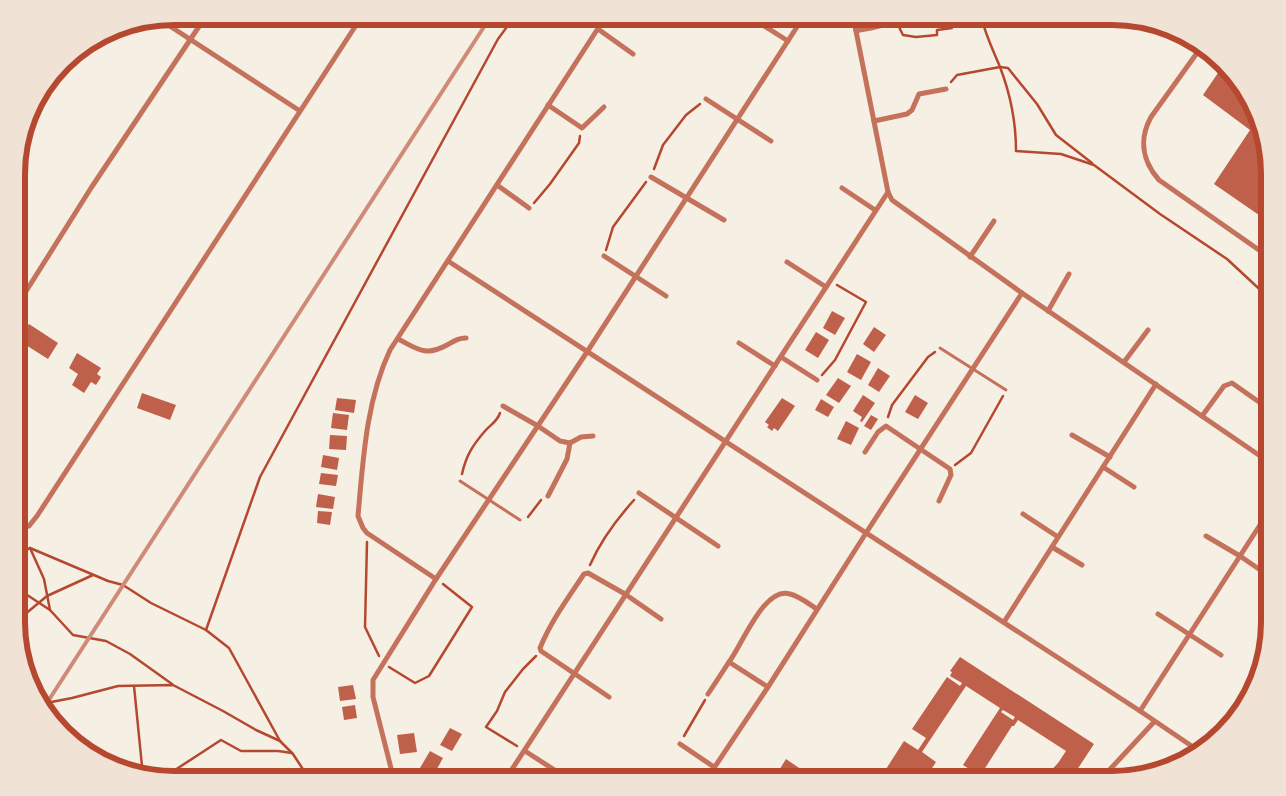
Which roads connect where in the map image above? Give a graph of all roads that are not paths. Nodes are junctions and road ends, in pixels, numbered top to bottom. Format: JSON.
{"nodes":[{"id":1,"x":168,"y":25,"type":"edge"},
{"id":2,"x":200,"y":25,"type":"edge"},
{"id":3,"x":356,"y":25,"type":"edge"},
{"id":4,"x":600,"y":25,"type":"edge"},
{"id":5,"x":763,"y":25,"type":"edge"},
{"id":6,"x":798,"y":25,"type":"edge"},
{"id":7,"x":855,"y":25,"type":"edge"},
{"id":8,"x":879,"y":25,"type":"edge"},
{"id":9,"x":598,"y":29,"type":"junction"},
{"id":10,"x":856,"y":31,"type":"junction"},
{"id":11,"x":190,"y":40,"type":"junction"},
{"id":12,"x":788,"y":41,"type":"junction"},
{"id":13,"x":1198,"y":52,"type":"edge"},
{"id":14,"x":632,"y":54,"type":"dead end"},
{"id":15,"x":946,"y":89,"type":"road end"},
{"id":16,"x":706,"y":100,"type":"road end"},
{"id":17,"x":548,"y":106,"type":"junction"},
{"id":18,"x":604,"y":107,"type":"dead end"},
{"id":19,"x":300,"y":111,"type":"junction"},
{"id":20,"x":737,"y":119,"type":"junction"},
{"id":21,"x":874,"y":121,"type":"junction"},
{"id":22,"x":771,"y":141,"type":"dead end"},
{"id":23,"x":651,"y":177,"type":"road end"},
{"id":24,"x":497,"y":185,"type":"junction"},
{"id":25,"x":842,"y":188,"type":"dead end"},
{"id":26,"x":888,"y":192,"type":"junction"},
{"id":27,"x":686,"y":198,"type":"junction"},
{"id":28,"x":529,"y":208,"type":"road end"},
{"id":29,"x":874,"y":210,"type":"junction"},
{"id":30,"x":724,"y":220,"type":"dead end"},
{"id":31,"x":994,"y":220,"type":"dead end"},
{"id":32,"x":1261,"y":251,"type":"edge"},
{"id":33,"x":604,"y":256,"type":"road end"},
{"id":34,"x":970,"y":256,"type":"junction"},
{"id":35,"x":448,"y":261,"type":"junction"},
{"id":36,"x":786,"y":262,"type":"dead end"},
{"id":37,"x":1069,"y":274,"type":"dead end"},
{"id":38,"x":635,"y":278,"type":"junction"},
{"id":39,"x":826,"y":287,"type":"junction"},
{"id":40,"x":25,"y":293,"type":"edge"},
{"id":41,"x":1022,"y":293,"type":"junction"},
{"id":42,"x":666,"y":296,"type":"dead end"},
{"id":43,"x":1048,"y":311,"type":"junction"},
{"id":44,"x":1148,"y":330,"type":"dead end"},
{"id":45,"x":398,"y":338,"type":"junction"},
{"id":46,"x":466,"y":338,"type":"dead end"},
{"id":47,"x":738,"y":343,"type":"dead end"},
{"id":48,"x":940,"y":348,"type":"road end"},
{"id":49,"x":587,"y":352,"type":"junction"},
{"id":50,"x":781,"y":357,"type":"junction"},
{"id":51,"x":1124,"y":362,"type":"junction"},
{"id":52,"x":776,"y":366,"type":"junction"},
{"id":53,"x":973,"y":369,"type":"junction"},
{"id":54,"x":817,"y":380,"type":"road end"},
{"id":55,"x":1156,"y":384,"type":"junction"},
{"id":56,"x":1006,"y":390,"type":"road end"},
{"id":57,"x":1261,"y":403,"type":"edge"},
{"id":58,"x":503,"y":406,"type":"road end"},
{"id":59,"x":1202,"y":416,"type":"junction"},
{"id":60,"x":538,"y":426,"type":"junction"},
{"id":61,"x":1072,"y":435,"type":"dead end"},
{"id":62,"x":593,"y":436,"type":"dead end"},
{"id":63,"x":725,"y":441,"type":"junction"},
{"id":64,"x":570,"y":443,"type":"junction"},
{"id":65,"x":920,"y":449,"type":"junction"},
{"id":66,"x":865,"y":452,"type":"dead end"},
{"id":67,"x":1110,"y":457,"type":"junction"},
{"id":68,"x":1261,"y":457,"type":"edge"},
{"id":69,"x":1103,"y":467,"type":"junction"},
{"id":70,"x":460,"y":481,"type":"road end"},
{"id":71,"x":1134,"y":487,"type":"dead end"},
{"id":72,"x":639,"y":494,"type":"road end"},
{"id":73,"x":548,"y":496,"type":"road end"},
{"id":74,"x":488,"y":500,"type":"junction"},
{"id":75,"x":939,"y":501,"type":"dead end"},
{"id":76,"x":1023,"y":514,"type":"dead end"},
{"id":77,"x":675,"y":517,"type":"junction"},
{"id":78,"x":520,"y":520,"type":"road end"},
{"id":79,"x":1261,"y":523,"type":"edge"},
{"id":80,"x":25,"y":527,"type":"edge"},
{"id":81,"x":866,"y":533,"type":"junction"},
{"id":82,"x":1206,"y":536,"type":"dead end"},
{"id":83,"x":1058,"y":537,"type":"junction"},
{"id":84,"x":718,"y":546,"type":"dead end"},
{"id":85,"x":1052,"y":547,"type":"junction"},
{"id":86,"x":1240,"y":556,"type":"junction"},
{"id":87,"x":1082,"y":565,"type":"dead end"},
{"id":88,"x":1261,"y":570,"type":"edge"},
{"id":89,"x":436,"y":579,"type":"junction"},
{"id":90,"x":625,"y":594,"type":"junction"},
{"id":91,"x":817,"y":609,"type":"junction"},
{"id":92,"x":1158,"y":614,"type":"dead end"},
{"id":93,"x":661,"y":619,"type":"dead end"},
{"id":94,"x":1004,"y":622,"type":"junction"},
{"id":95,"x":1190,"y":634,"type":"junction"},
{"id":96,"x":1221,"y":655,"type":"dead end"},
{"id":97,"x":729,"y":662,"type":"junction"},
{"id":98,"x":574,"y":674,"type":"junction"},
{"id":99,"x":768,"y":687,"type":"junction"},
{"id":100,"x":708,"y":694,"type":"road end"},
{"id":101,"x":609,"y":696,"type":"dead end"},
{"id":102,"x":1140,"y":711,"type":"junction"},
{"id":103,"x":1154,"y":722,"type":"junction"},
{"id":104,"x":680,"y":744,"type":"road end"},
{"id":105,"x":1192,"y":747,"type":"edge"},
{"id":106,"x":525,"y":751,"type":"junction"},
{"id":107,"x":714,"y":767,"type":"junction"},
{"id":108,"x":392,"y":771,"type":"edge"},
{"id":109,"x":511,"y":771,"type":"edge"},
{"id":110,"x":556,"y":771,"type":"edge"},
{"id":111,"x":712,"y":771,"type":"edge"},
{"id":112,"x":1108,"y":771,"type":"edge"}],
"edges":[{"from":1,"to":11,"type":"street"},
{"from":2,"to":11,"type":"street"},
{"from":3,"to":19,"type":"street"},
{"from":4,"to":9,"type":"street"},
{"from":5,"to":12,"type":"street"},
{"from":6,"to":12,"type":"street"},
{"from":7,"to":10,"type":"street"},
{"from":8,"to":10,"type":"street"},
{"from":9,"to":14,"type":"street"},
{"from":9,"to":17,"type":"street"},
{"from":10,"to":21,"type":"street"},
{"from":11,"to":19,"type":"street"},
{"from":11,"to":40,"type":"street"},
{"from":12,"to":20,"type":"street"},
{"from":13,"to":32,"type":"street"},
{"from":15,"to":21,"type":"street"},
{"from":16,"to":20,"type":"street"},
{"from":17,"to":18,"type":"street"},
{"from":17,"to":24,"type":"street"},
{"from":19,"to":80,"type":"street"},
{"from":20,"to":22,"type":"street"},
{"from":20,"to":27,"type":"street"},
{"from":21,"to":26,"type":"street"},
{"from":23,"to":27,"type":"street"},
{"from":24,"to":28,"type":"street"},
{"from":24,"to":35,"type":"street"},
{"from":25,"to":29,"type":"street"},
{"from":26,"to":29,"type":"street"},
{"from":26,"to":34,"type":"street"},
{"from":27,"to":30,"type":"street"},
{"from":27,"to":38,"type":"street"},
{"from":29,"to":39,"type":"street"},
{"from":31,"to":34,"type":"street"},
{"from":33,"to":38,"type":"street"},
{"from":34,"to":41,"type":"street"},
{"from":35,"to":45,"type":"street"},
{"from":35,"to":49,"type":"street"},
{"from":36,"to":39,"type":"street"},
{"from":37,"to":43,"type":"street"},
{"from":38,"to":42,"type":"street"},
{"from":38,"to":49,"type":"street"},
{"from":39,"to":50,"type":"street"},
{"from":41,"to":43,"type":"street"},
{"from":41,"to":53,"type":"street"},
{"from":43,"to":51,"type":"street"},
{"from":44,"to":51,"type":"street"},
{"from":45,"to":46,"type":"street"},
{"from":45,"to":89,"type":"street"},
{"from":47,"to":52,"type":"street"},
{"from":48,"to":53,"type":"lane"},
{"from":49,"to":60,"type":"street"},
{"from":49,"to":63,"type":"street"},
{"from":50,"to":52,"type":"street"},
{"from":50,"to":54,"type":"street"},
{"from":51,"to":55,"type":"street"},
{"from":52,"to":63,"type":"street"},
{"from":53,"to":56,"type":"lane"},
{"from":53,"to":65,"type":"street"},
{"from":55,"to":59,"type":"street"},
{"from":55,"to":67,"type":"street"},
{"from":57,"to":59,"type":"street"},
{"from":58,"to":60,"type":"street"},
{"from":59,"to":68,"type":"street"},
{"from":60,"to":64,"type":"street"},
{"from":60,"to":74,"type":"street"},
{"from":61,"to":67,"type":"street"},
{"from":62,"to":64,"type":"street"},
{"from":63,"to":77,"type":"street"},
{"from":63,"to":81,"type":"street"},
{"from":64,"to":73,"type":"street"},
{"from":65,"to":66,"type":"street"},
{"from":65,"to":75,"type":"street"},
{"from":65,"to":81,"type":"street"},
{"from":67,"to":69,"type":"street"},
{"from":69,"to":71,"type":"street"},
{"from":69,"to":83,"type":"street"},
{"from":70,"to":74,"type":"lane"},
{"from":72,"to":77,"type":"street"},
{"from":74,"to":78,"type":"lane"},
{"from":74,"to":89,"type":"street"},
{"from":76,"to":83,"type":"street"},
{"from":77,"to":84,"type":"street"},
{"from":77,"to":90,"type":"street"},
{"from":79,"to":86,"type":"street"},
{"from":81,"to":91,"type":"street"},
{"from":81,"to":94,"type":"street"},
{"from":82,"to":86,"type":"street"},
{"from":83,"to":85,"type":"street"},
{"from":85,"to":87,"type":"street"},
{"from":85,"to":94,"type":"street"},
{"from":86,"to":88,"type":"street"},
{"from":86,"to":95,"type":"street"},
{"from":89,"to":108,"type":"street"},
{"from":90,"to":93,"type":"street"},
{"from":90,"to":98,"type":"street"},
{"from":90,"to":98,"type":"street"},
{"from":91,"to":97,"type":"street"},
{"from":91,"to":99,"type":"street"},
{"from":92,"to":95,"type":"street"},
{"from":94,"to":102,"type":"street"},
{"from":95,"to":96,"type":"street"},
{"from":95,"to":102,"type":"street"},
{"from":97,"to":99,"type":"street"},
{"from":97,"to":100,"type":"street"},
{"from":98,"to":101,"type":"street"},
{"from":98,"to":106,"type":"street"},
{"from":99,"to":107,"type":"street"},
{"from":102,"to":103,"type":"street"},
{"from":103,"to":105,"type":"street"},
{"from":103,"to":112,"type":"street"},
{"from":104,"to":107,"type":"street"},
{"from":106,"to":109,"type":"street"},
{"from":106,"to":110,"type":"street"},
{"from":107,"to":111,"type":"street"}]}
